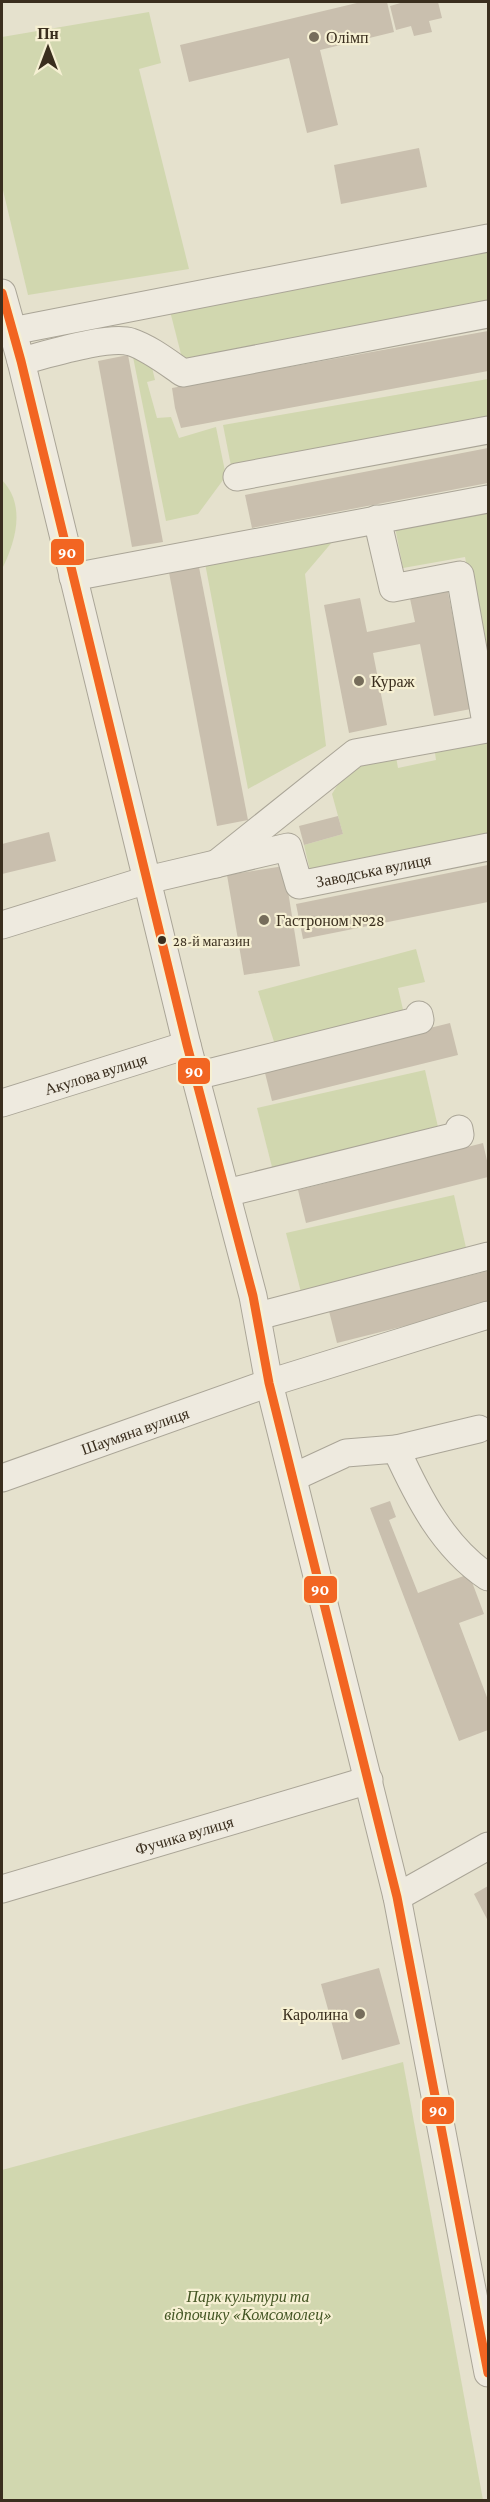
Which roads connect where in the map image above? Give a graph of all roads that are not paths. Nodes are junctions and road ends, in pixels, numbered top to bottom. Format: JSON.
{"nodes":[{"id":1,"x":489,"y":238,"type":"edge"},
{"id":2,"x":2,"y":293,"type":"edge"},
{"id":3,"x":489,"y":314,"type":"edge"},
{"id":4,"x":12,"y":331,"type":"junction"},
{"id":5,"x":21,"y":361,"type":"junction"},
{"id":6,"x":489,"y":430,"type":"edge"},
{"id":7,"x":237,"y":477,"type":"dead end"},
{"id":8,"x":489,"y":499,"type":"edge"},
{"id":9,"x":377,"y":519,"type":"junction"},
{"id":10,"x":73,"y":577,"type":"junction"},
{"id":11,"x":488,"y":732,"type":"edge"},
{"id":12,"x":489,"y":847,"type":"edge"},
{"id":13,"x":216,"y":864,"type":"junction"},
{"id":14,"x":147,"y":880,"type":"junction"},
{"id":15,"x":2,"y":925,"type":"edge"},
{"id":16,"x":419,"y":1015,"type":"dead end"},
{"id":17,"x":187,"y":1045,"type":"junction"},
{"id":18,"x":196,"y":1076,"type":"junction"},
{"id":19,"x":2,"y":1103,"type":"edge"},
{"id":20,"x":459,"y":1129,"type":"dead end"},
{"id":21,"x":226,"y":1193,"type":"junction"},
{"id":22,"x":489,"y":1256,"type":"edge"},
{"id":23,"x":489,"y":1315,"type":"edge"},
{"id":24,"x":258,"y":1316,"type":"junction"},
{"id":25,"x":269,"y":1383,"type":"junction"},
{"id":26,"x":479,"y":1429,"type":"dead end"},
{"id":27,"x":396,"y":1449,"type":"junction"},
{"id":28,"x":294,"y":1477,"type":"junction"},
{"id":29,"x":2,"y":1478,"type":"edge"},
{"id":30,"x":489,"y":1577,"type":"edge"},
{"id":31,"x":369,"y":1780,"type":"junction"},
{"id":32,"x":489,"y":1846,"type":"edge"},
{"id":33,"x":2,"y":1889,"type":"edge"},
{"id":34,"x":397,"y":1897,"type":"junction"},
{"id":35,"x":477,"y":2258,"type":"edge"},
{"id":36,"x":489,"y":2373,"type":"edge"}],
"edges":[{"from":1,"to":4,"type":"street"},
{"from":2,"to":4,"type":"street"},
{"from":3,"to":5,"type":"street"},
{"from":4,"to":5,"type":"street"},
{"from":5,"to":10,"type":"street"},
{"from":6,"to":7,"type":"street"},
{"from":8,"to":9,"type":"street"},
{"from":9,"to":10,"type":"street"},
{"from":9,"to":11,"type":"street"},
{"from":10,"to":14,"type":"street"},
{"from":11,"to":13,"type":"street"},
{"from":12,"to":13,"type":"street","name":"Заводська вулиця"},
{"from":13,"to":14,"type":"street","name":"Заводська вулиця"},
{"from":14,"to":15,"type":"street","name":"Заводська вулиця"},
{"from":14,"to":17,"type":"street"},
{"from":16,"to":18,"type":"street"},
{"from":17,"to":18,"type":"street"},
{"from":17,"to":19,"type":"street","name":"Акулова вулиця"},
{"from":18,"to":21,"type":"street"},
{"from":20,"to":21,"type":"street"},
{"from":21,"to":24,"type":"street"},
{"from":22,"to":24,"type":"street"},
{"from":23,"to":25,"type":"street","name":"Шаумяна вулиця"},
{"from":24,"to":25,"type":"street"},
{"from":25,"to":28,"type":"street"},
{"from":25,"to":29,"type":"street","name":"Шаумяна вулиця"},
{"from":26,"to":27,"type":"street"},
{"from":27,"to":28,"type":"street"},
{"from":27,"to":30,"type":"street"},
{"from":28,"to":31,"type":"street"},
{"from":31,"to":33,"type":"street","name":"Фучика вулиця"},
{"from":31,"to":34,"type":"street"},
{"from":32,"to":34,"type":"street"},
{"from":34,"to":35,"type":"street"},
{"from":35,"to":36,"type":"street"}]}
